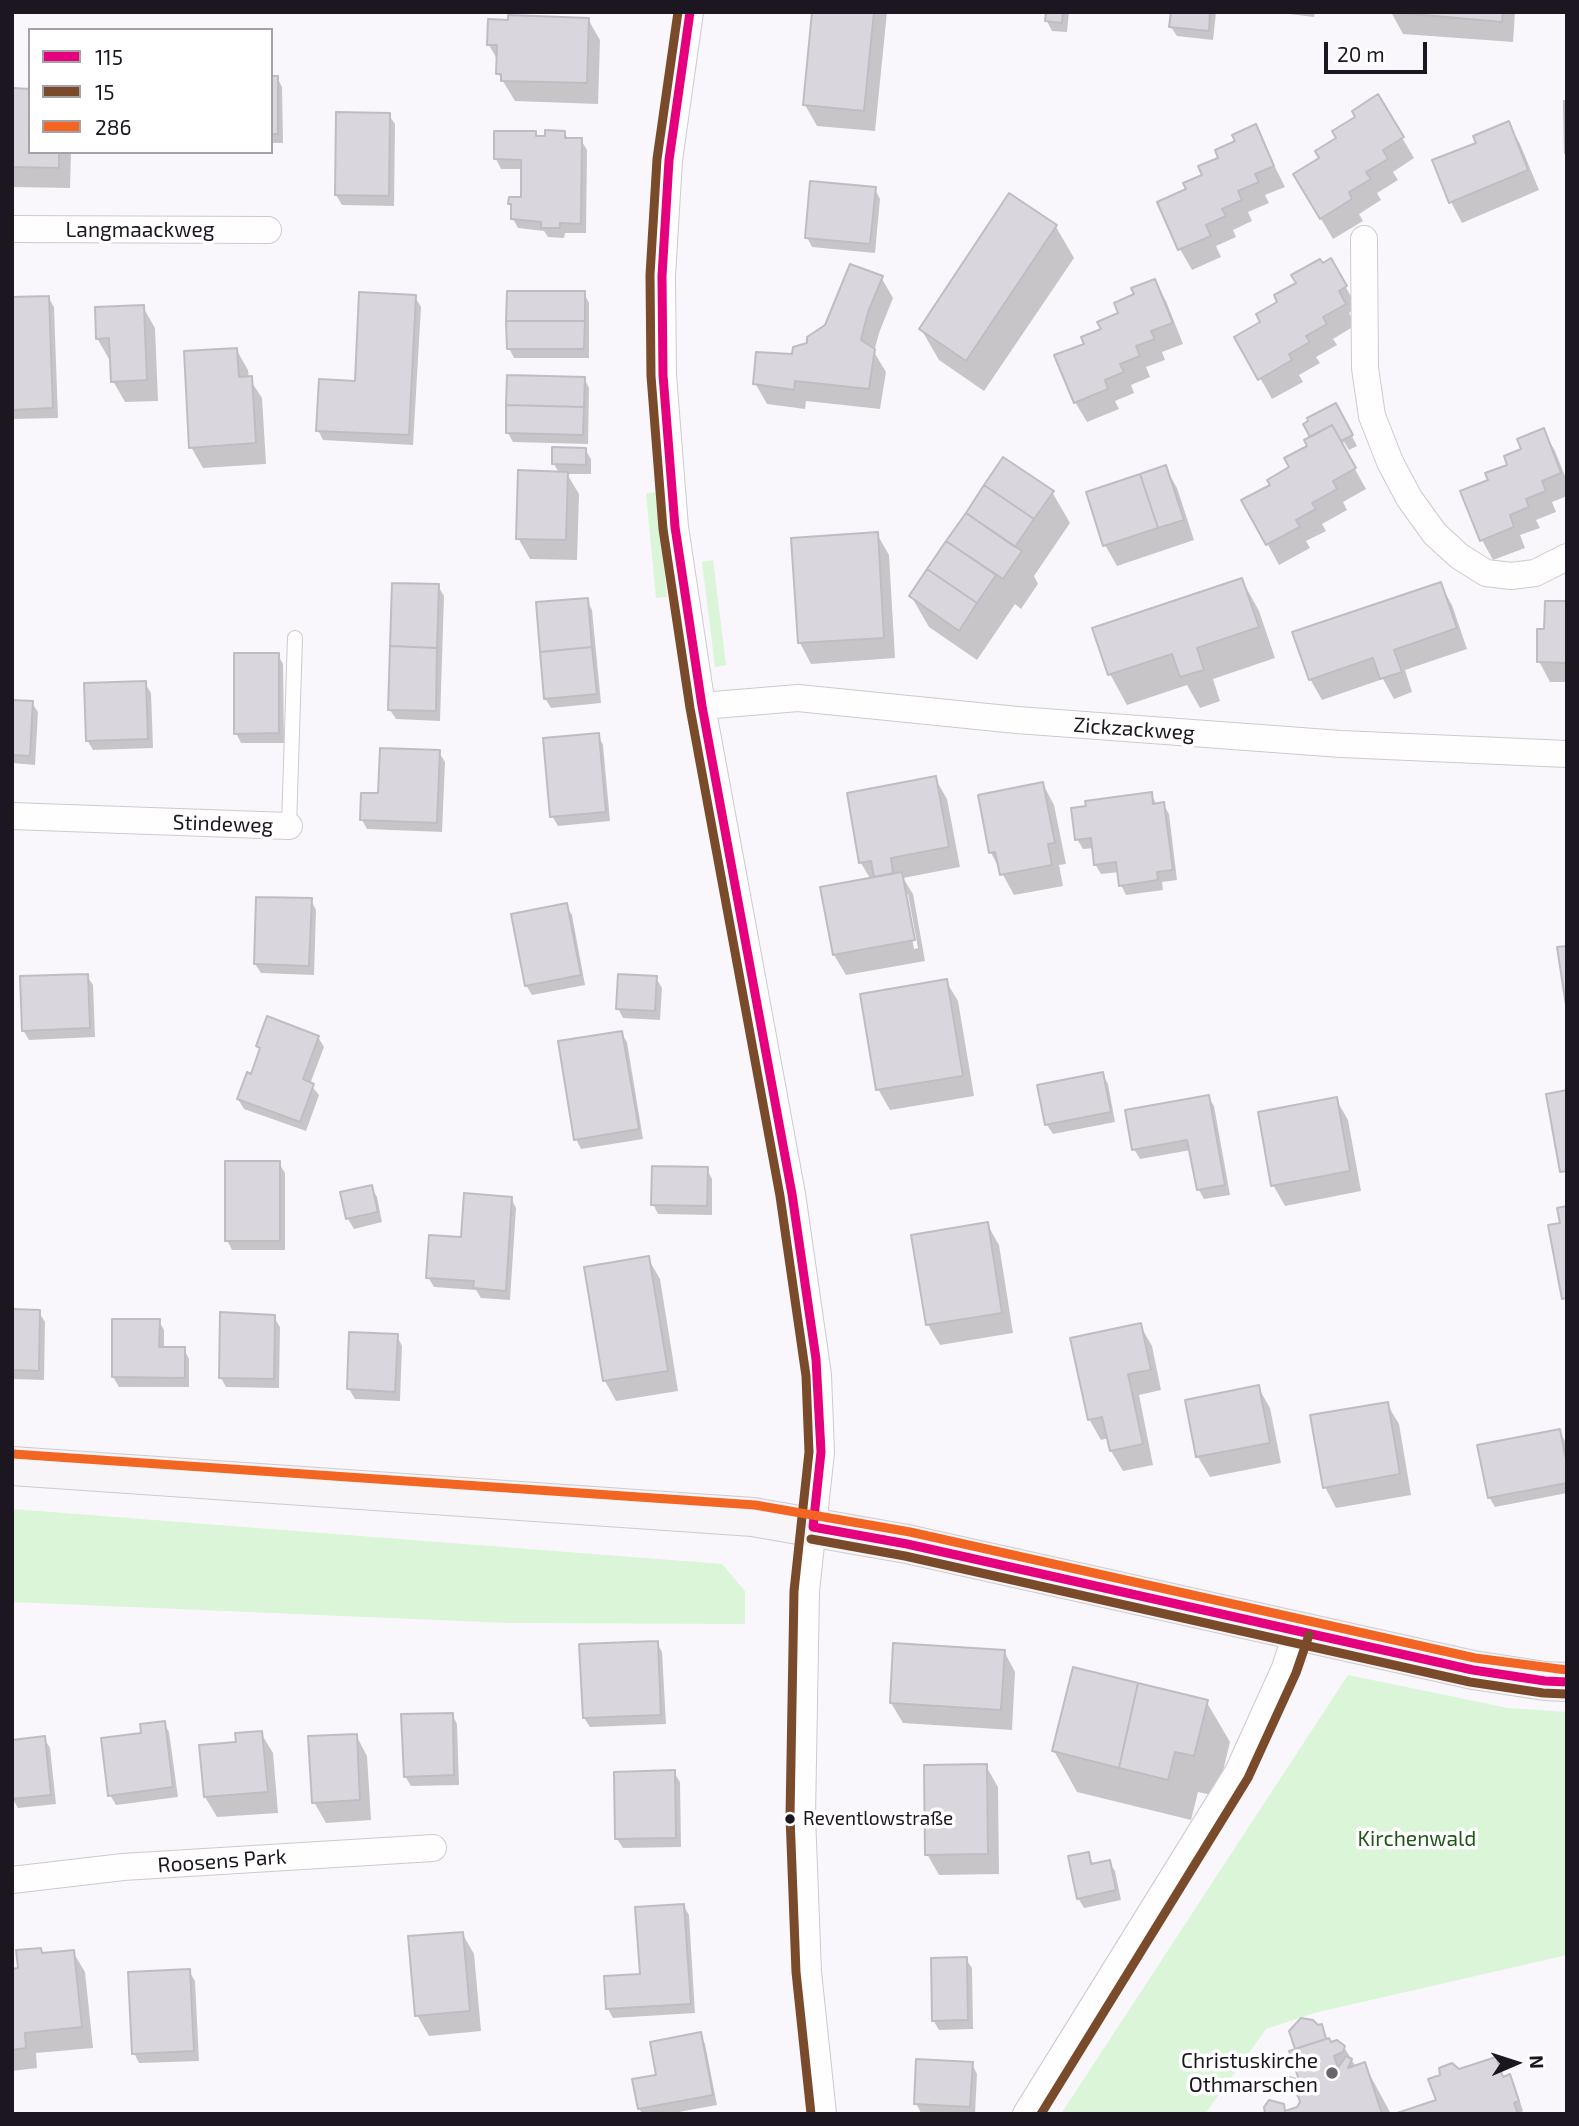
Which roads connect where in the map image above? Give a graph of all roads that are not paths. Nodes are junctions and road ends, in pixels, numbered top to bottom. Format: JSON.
{"nodes":[{"id":1,"x":690,"y":12,"type":"edge"},
{"id":2,"x":12,"y":229,"type":"edge"},
{"id":3,"x":268,"y":230,"type":"dead end"},
{"id":4,"x":1364,"y":239,"type":"dead end"},
{"id":5,"x":1567,"y":557,"type":"edge"},
{"id":6,"x":295,"y":638,"type":"dead end"},
{"id":7,"x":702,"y":706,"type":"junction"},
{"id":8,"x":1567,"y":754,"type":"edge"},
{"id":9,"x":12,"y":816,"type":"edge"},
{"id":10,"x":289,"y":826,"type":"joint"},
{"id":11,"x":12,"y":1466,"type":"edge"},
{"id":12,"x":813,"y":1527,"type":"junction"},
{"id":13,"x":1297,"y":1631,"type":"junction"},
{"id":14,"x":1567,"y":1682,"type":"edge"},
{"id":15,"x":433,"y":1848,"type":"dead end"},
{"id":16,"x":12,"y":1880,"type":"edge"},
{"id":17,"x":823,"y":2114,"type":"edge"},
{"id":18,"x":1026,"y":2114,"type":"edge"}],
"edges":[{"from":1,"to":7,"type":"street"},
{"from":2,"to":3,"type":"street","name":"Langmaackweg"},
{"from":4,"to":5,"type":"street"},
{"from":6,"to":10,"type":"lane","name":"Stindeweg"},
{"from":7,"to":8,"type":"street","name":"Zickzackweg"},
{"from":7,"to":12,"type":"street"},
{"from":9,"to":10,"type":"street","name":"Stindeweg"},
{"from":11,"to":12,"type":"street"},
{"from":12,"to":13,"type":"street"},
{"from":12,"to":17,"type":"street"},
{"from":13,"to":14,"type":"street"},
{"from":13,"to":18,"type":"street"},
{"from":15,"to":16,"type":"street","name":"Roosens Park"}]}
